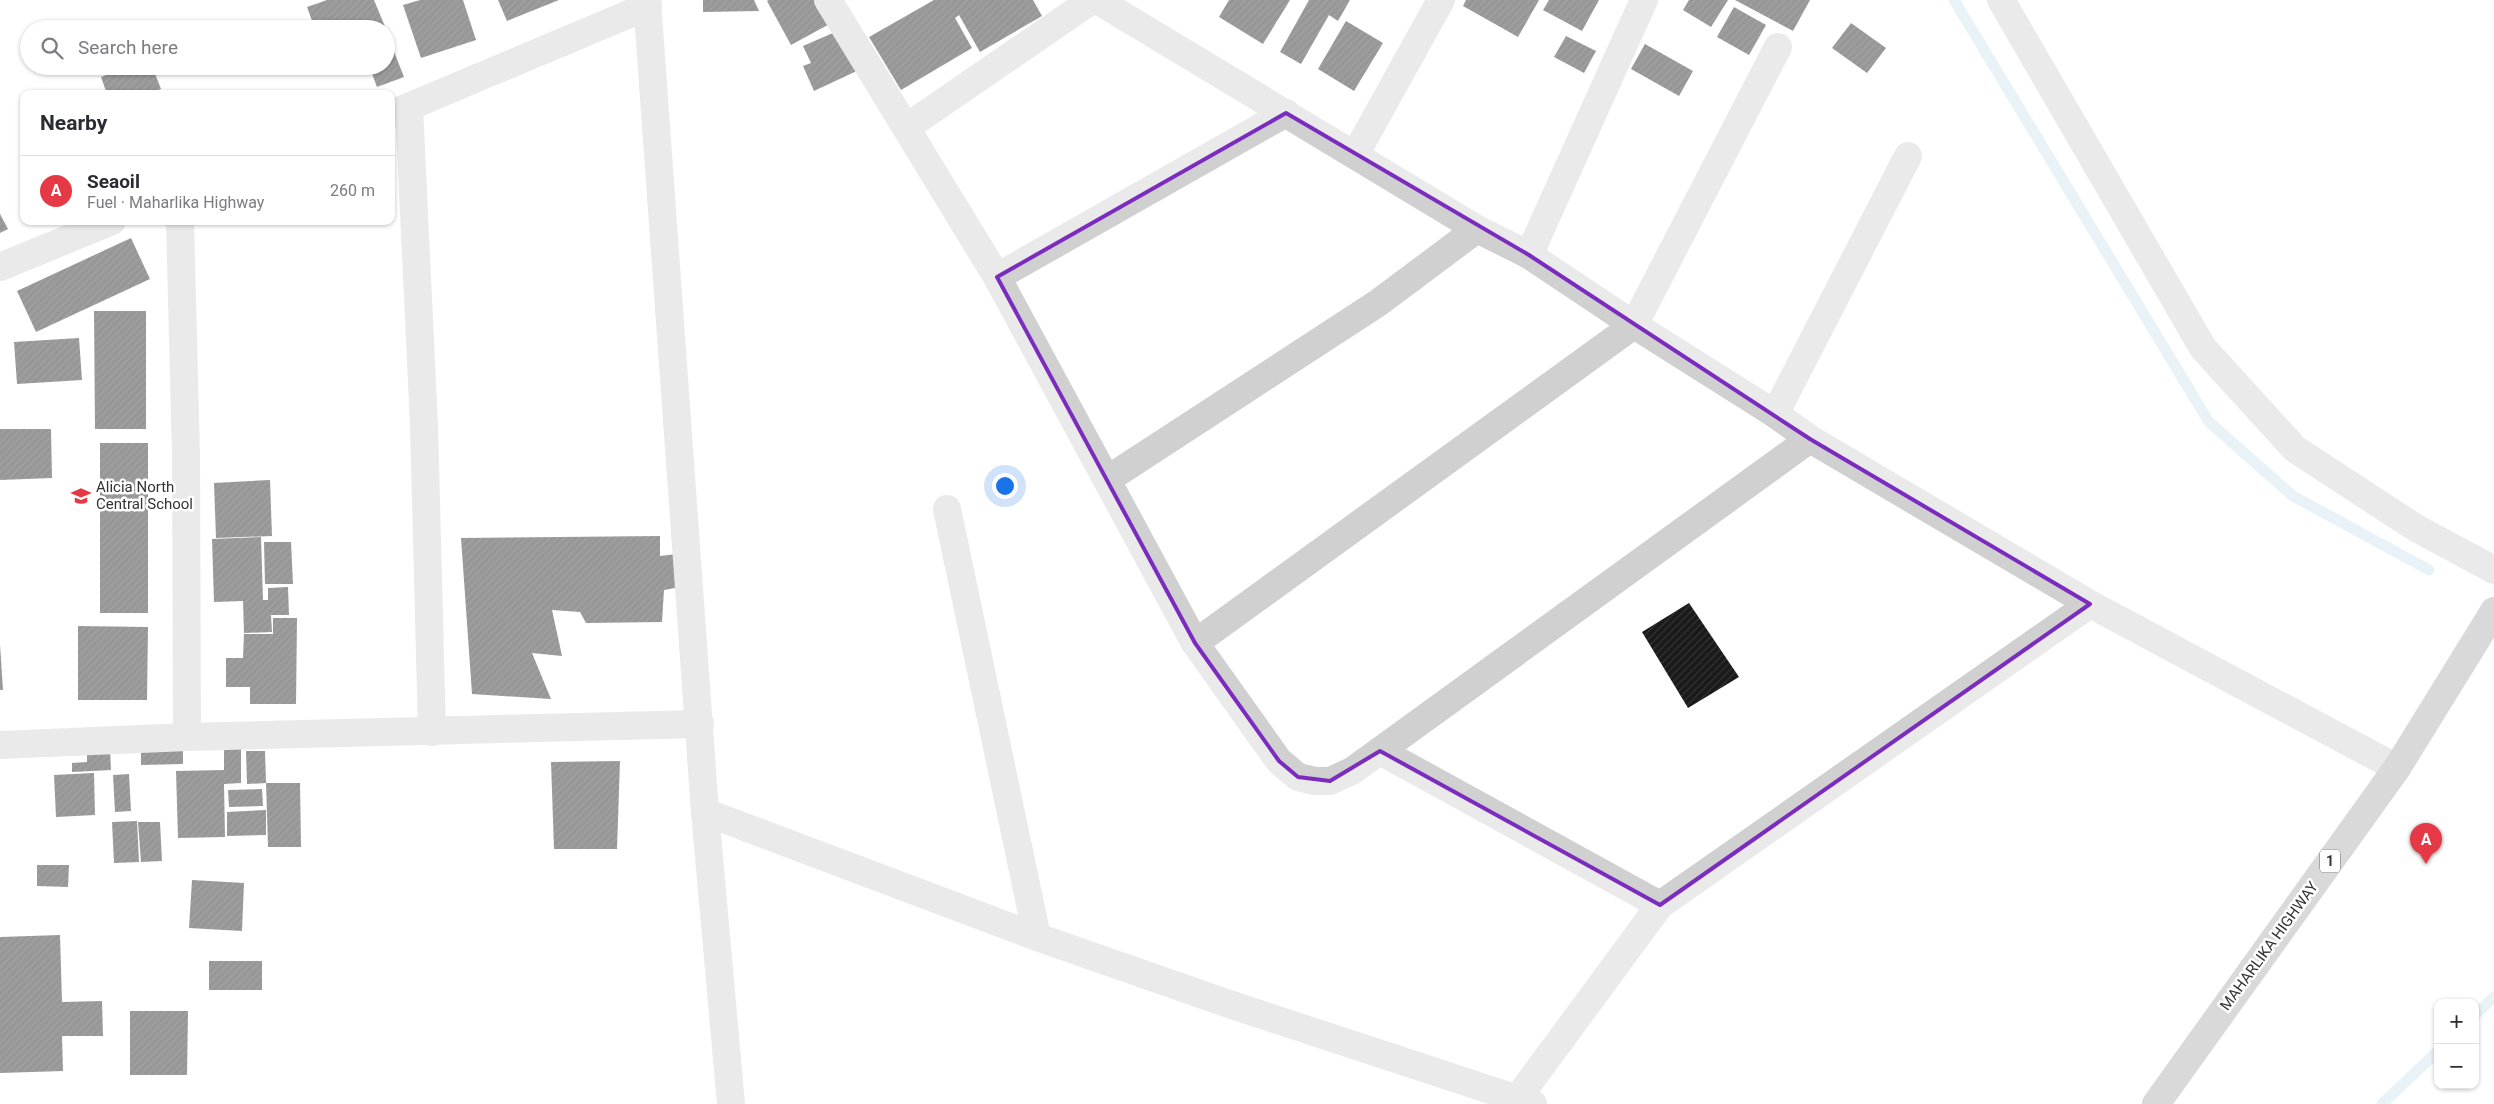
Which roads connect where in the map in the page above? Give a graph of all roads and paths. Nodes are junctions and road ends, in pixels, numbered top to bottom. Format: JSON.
{"nodes":[{"id":1,"x":828,"y":0,"type":"edge"},
{"id":2,"x":1092,"y":0,"type":"edge"},
{"id":3,"x":1097,"y":0,"type":"edge"},
{"id":4,"x":1441,"y":0,"type":"edge"},
{"id":5,"x":1644,"y":0,"type":"edge"},
{"id":6,"x":2001,"y":0,"type":"edge"},
{"id":7,"x":648,"y":3,"type":"edge"},
{"id":8,"x":1778,"y":47,"type":"dead end"},
{"id":9,"x":400,"y":110,"type":"edge"},
{"id":10,"x":1286,"y":112,"type":"junction"},
{"id":11,"x":907,"y":127,"type":"junction"},
{"id":12,"x":1355,"y":155,"type":"junction"},
{"id":13,"x":1908,"y":156,"type":"dead end"},
{"id":14,"x":102,"y":225,"type":"edge"},
{"id":15,"x":180,"y":225,"type":"edge"},
{"id":16,"x":1477,"y":229,"type":"junction"},
{"id":17,"x":1528,"y":255,"type":"junction"},
{"id":18,"x":0,"y":267,"type":"edge"},
{"id":19,"x":997,"y":277,"type":"junction"},
{"id":20,"x":1634,"y":325,"type":"junction"},
{"id":21,"x":1775,"y":414,"type":"junction"},
{"id":22,"x":1810,"y":439,"type":"junction"},
{"id":23,"x":1108,"y":479,"type":"junction"},
{"id":24,"x":947,"y":509,"type":"dead end"},
{"id":25,"x":2494,"y":570,"type":"edge"},
{"id":26,"x":2090,"y":604,"type":"junction"},
{"id":27,"x":2494,"y":611,"type":"edge"},
{"id":28,"x":1195,"y":644,"type":"junction"},
{"id":29,"x":700,"y":724,"type":"junction"},
{"id":30,"x":432,"y":732,"type":"junction"},
{"id":31,"x":187,"y":736,"type":"junction"},
{"id":32,"x":0,"y":745,"type":"edge"},
{"id":33,"x":1380,"y":751,"type":"junction"},
{"id":34,"x":2397,"y":768,"type":"junction"},
{"id":35,"x":705,"y":812,"type":"junction"},
{"id":36,"x":1660,"y":905,"type":"junction"},
{"id":37,"x":1037,"y":937,"type":"junction"},
{"id":38,"x":1525,"y":1101,"type":"edge"},
{"id":39,"x":731,"y":1104,"type":"edge"},
{"id":40,"x":2156,"y":1104,"type":"edge"}],
"edges":[{"from":1,"to":11,"type":"street"},
{"from":2,"to":11,"type":"street"},
{"from":3,"to":10,"type":"street"},
{"from":4,"to":12,"type":"street"},
{"from":5,"to":17,"type":"street"},
{"from":6,"to":25,"type":"street"},
{"from":7,"to":9,"type":"street"},
{"from":7,"to":29,"type":"street"},
{"from":8,"to":20,"type":"street"},
{"from":9,"to":30,"type":"street"},
{"from":10,"to":12,"type":"street"},
{"from":10,"to":19,"type":"street"},
{"from":11,"to":19,"type":"street"},
{"from":12,"to":16,"type":"street"},
{"from":13,"to":21,"type":"street"},
{"from":14,"to":18,"type":"street"},
{"from":15,"to":31,"type":"street"},
{"from":16,"to":17,"type":"street"},
{"from":16,"to":23,"type":"street"},
{"from":17,"to":20,"type":"street"},
{"from":19,"to":23,"type":"street"},
{"from":20,"to":21,"type":"street"},
{"from":20,"to":28,"type":"street"},
{"from":21,"to":22,"type":"street"},
{"from":22,"to":26,"type":"street"},
{"from":22,"to":33,"type":"street"},
{"from":23,"to":28,"type":"street"},
{"from":24,"to":37,"type":"street"},
{"from":26,"to":34,"type":"street"},
{"from":26,"to":36,"type":"street"},
{"from":27,"to":34,"type":"main road","name":"MAHARLIKA HIGHWAY","number":"1"},
{"from":28,"to":33,"type":"street"},
{"from":29,"to":30,"type":"street"},
{"from":29,"to":35,"type":"street"},
{"from":30,"to":31,"type":"street"},
{"from":31,"to":32,"type":"street"},
{"from":33,"to":36,"type":"street"},
{"from":34,"to":40,"type":"main road","name":"MAHARLIKA HIGHWAY","number":"1"},
{"from":35,"to":37,"type":"street"},
{"from":35,"to":39,"type":"street"},
{"from":36,"to":38,"type":"street"},
{"from":37,"to":38,"type":"street"}]}
